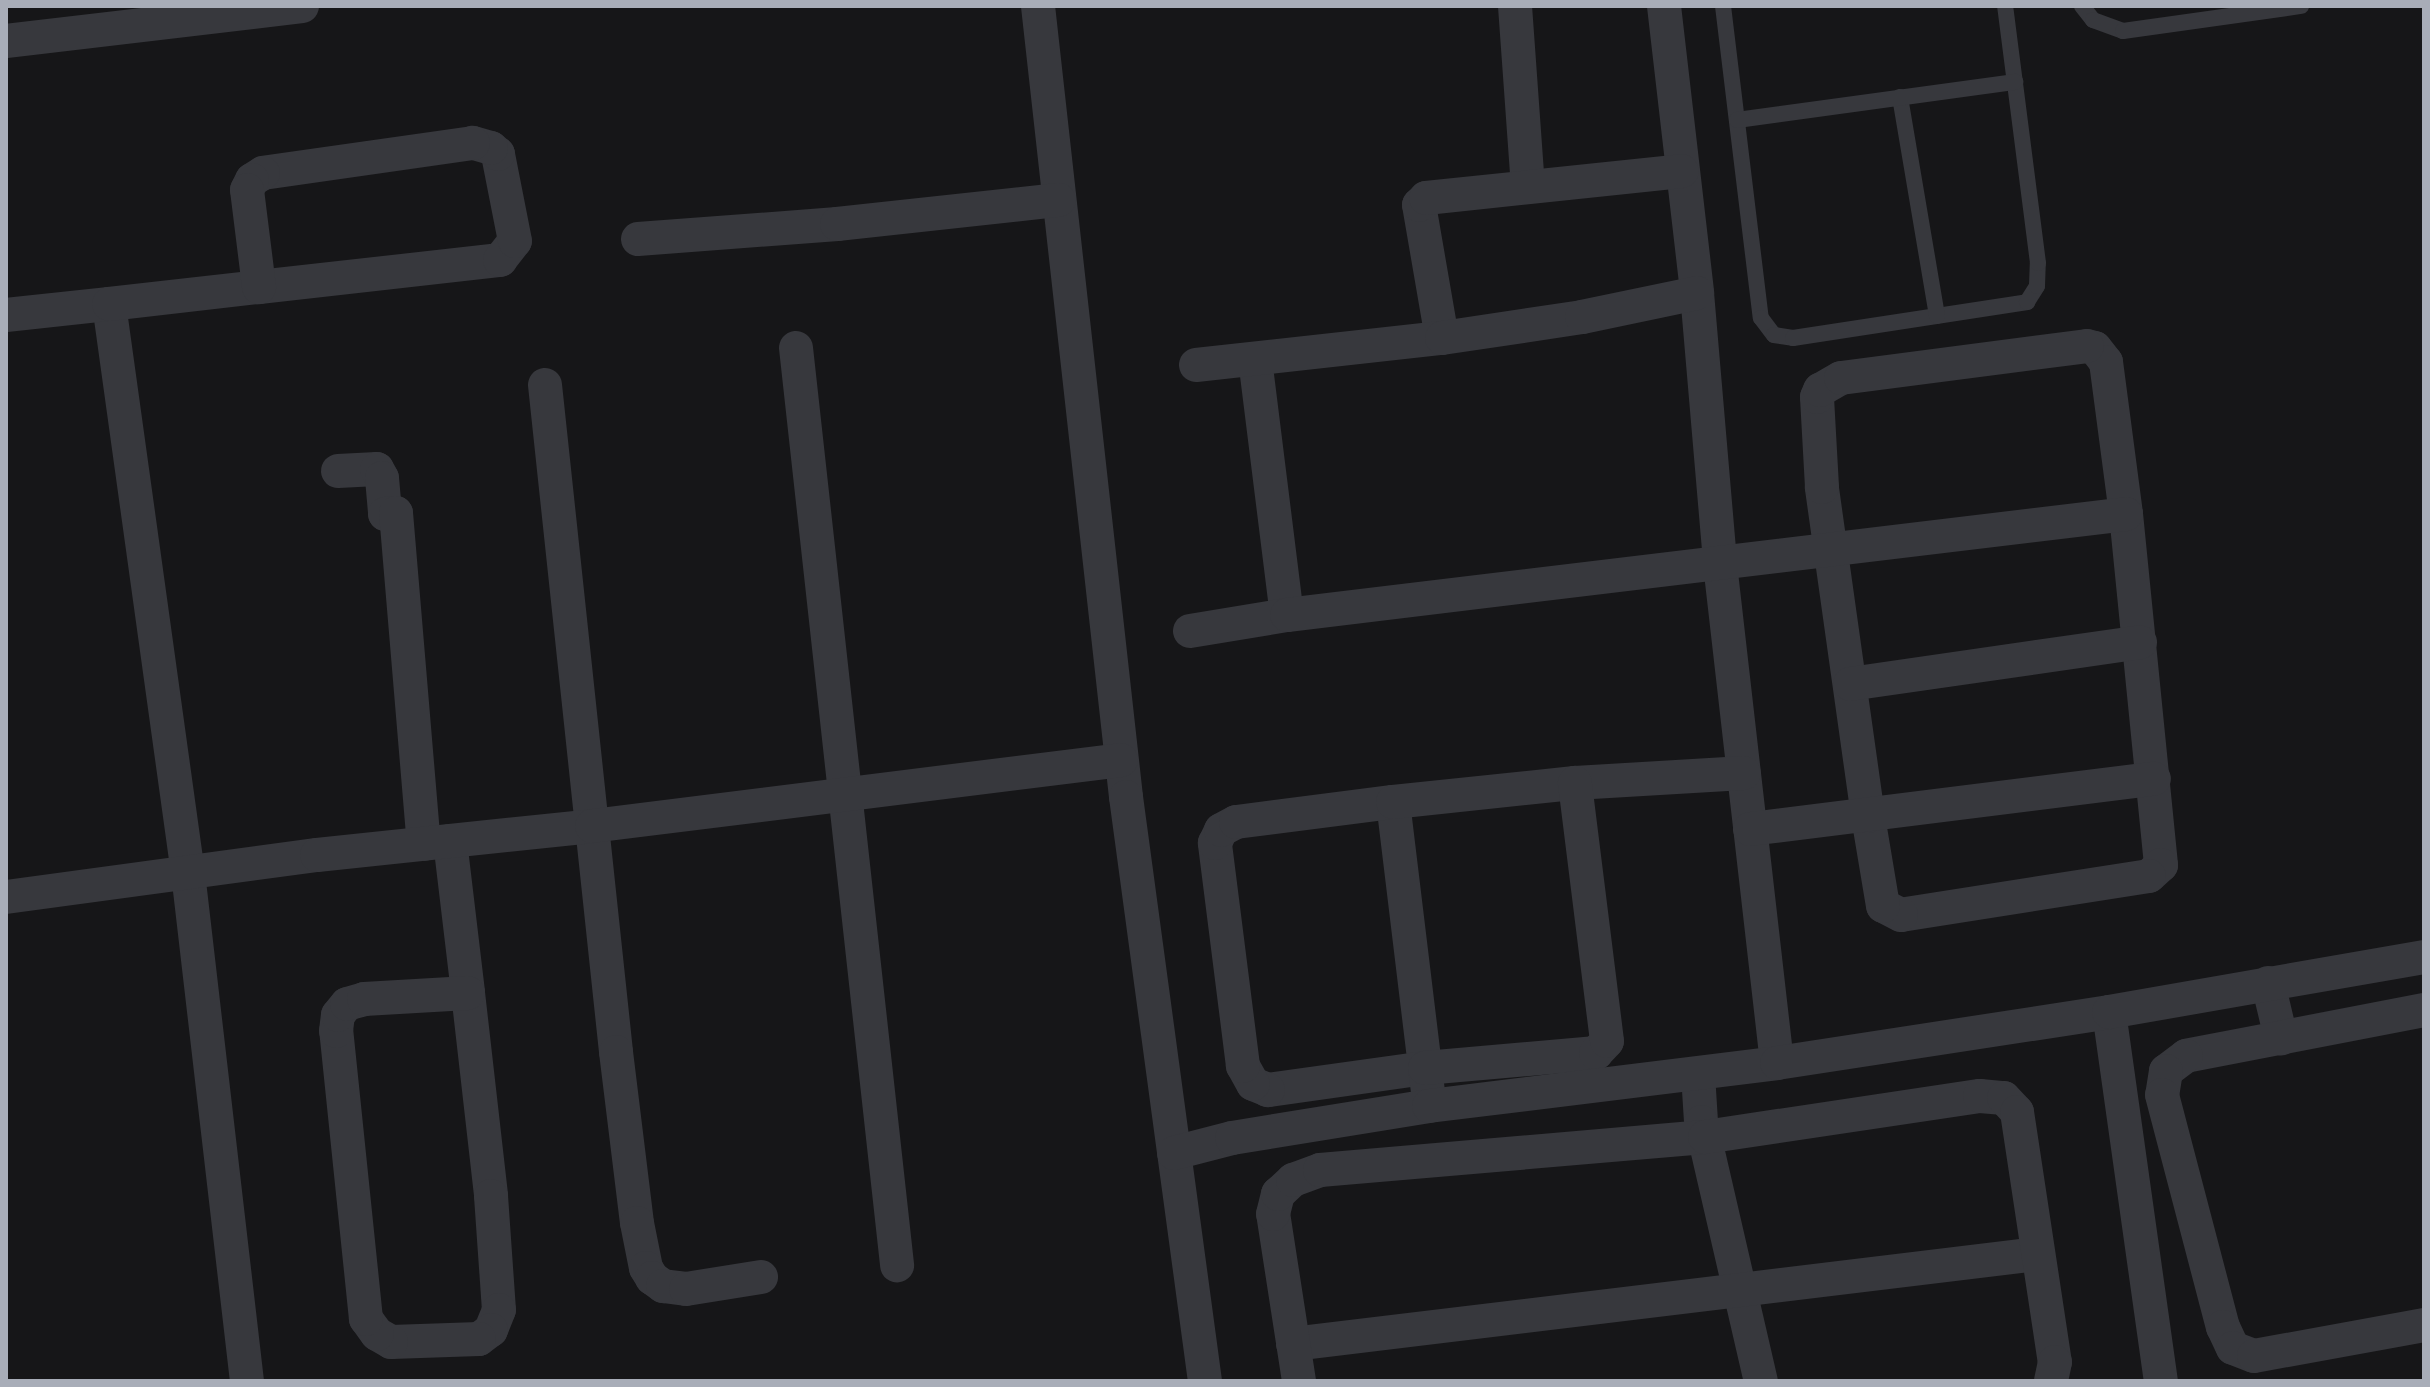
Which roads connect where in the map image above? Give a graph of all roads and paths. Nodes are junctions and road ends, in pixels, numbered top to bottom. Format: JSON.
{"nodes":[{"id":1,"x":302,"y":6,"type":"edge"},
{"id":2,"x":1038,"y":6,"type":"edge"},
{"id":3,"x":1515,"y":6,"type":"edge"},
{"id":4,"x":1664,"y":6,"type":"edge"},
{"id":5,"x":1723,"y":6,"type":"edge"},
{"id":6,"x":2005,"y":6,"type":"edge"},
{"id":7,"x":2082,"y":6,"type":"edge"},
{"id":8,"x":2301,"y":6,"type":"edge"},
{"id":9,"x":6,"y":41,"type":"edge"},
{"id":10,"x":2015,"y":82,"type":"junction"},
{"id":11,"x":1900,"y":97,"type":"junction"},
{"id":12,"x":1737,"y":120,"type":"junction"},
{"id":13,"x":1682,"y":171,"type":"junction"},
{"id":14,"x":1528,"y":187,"type":"junction"},
{"id":15,"x":1059,"y":200,"type":"junction"},
{"id":16,"x":638,"y":239,"type":"dead end"},
{"id":17,"x":259,"y":287,"type":"junction"},
{"id":18,"x":1697,"y":293,"type":"junction"},
{"id":19,"x":109,"y":304,"type":"junction"},
{"id":20,"x":6,"y":315,"type":"edge"},
{"id":21,"x":1937,"y":316,"type":"junction"},
{"id":22,"x":1442,"y":338,"type":"junction"},
{"id":23,"x":796,"y":348,"type":"dead end"},
{"id":24,"x":1255,"y":359,"type":"junction"},
{"id":25,"x":1196,"y":365,"type":"dead end"},
{"id":26,"x":545,"y":385,"type":"dead end"},
{"id":27,"x":338,"y":471,"type":"dead end"},
{"id":28,"x":2126,"y":514,"type":"junction"},
{"id":29,"x":1831,"y":551,"type":"junction"},
{"id":30,"x":1720,"y":564,"type":"junction"},
{"id":31,"x":1287,"y":615,"type":"junction"},
{"id":32,"x":1190,"y":631,"type":"dead end"},
{"id":33,"x":2140,"y":642,"type":"junction"},
{"id":34,"x":1850,"y":684,"type":"junction"},
{"id":35,"x":1121,"y":760,"type":"junction"},
{"id":36,"x":1744,"y":773,"type":"junction"},
{"id":37,"x":2154,"y":779,"type":"junction"},
{"id":38,"x":1575,"y":783,"type":"junction"},
{"id":39,"x":847,"y":794,"type":"junction"},
{"id":40,"x":1393,"y":802,"type":"junction"},
{"id":41,"x":1868,"y":816,"type":"junction"},
{"id":42,"x":592,"y":826,"type":"junction"},
{"id":43,"x":1750,"y":829,"type":"junction"},
{"id":44,"x":437,"y":843,"type":"junction"},
{"id":45,"x":188,"y":873,"type":"junction"},
{"id":46,"x":6,"y":897,"type":"edge"},
{"id":47,"x":2424,"y":957,"type":"edge"},
{"id":48,"x":2268,"y":983,"type":"junction"},
{"id":49,"x":468,"y":993,"type":"junction"},
{"id":50,"x":2424,"y":1010,"type":"edge"},
{"id":51,"x":2109,"y":1012,"type":"junction"},
{"id":52,"x":2281,"y":1038,"type":"junction"},
{"id":53,"x":1777,"y":1063,"type":"junction"},
{"id":54,"x":1425,"y":1068,"type":"junction"},
{"id":55,"x":1698,"y":1074,"type":"junction"},
{"id":56,"x":1429,"y":1106,"type":"junction"},
{"id":57,"x":1705,"y":1137,"type":"junction"},
{"id":58,"x":1174,"y":1153,"type":"junction"},
{"id":59,"x":2038,"y":1254,"type":"junction"},
{"id":60,"x":897,"y":1265,"type":"dead end"},
{"id":61,"x":761,"y":1277,"type":"dead end"},
{"id":62,"x":1742,"y":1291,"type":"junction"},
{"id":63,"x":2424,"y":1325,"type":"edge"},
{"id":64,"x":1293,"y":1344,"type":"junction"},
{"id":65,"x":247,"y":1381,"type":"edge"},
{"id":66,"x":1205,"y":1381,"type":"edge"},
{"id":67,"x":1299,"y":1381,"type":"edge"},
{"id":68,"x":1761,"y":1381,"type":"edge"},
{"id":69,"x":2051,"y":1381,"type":"edge"},
{"id":70,"x":2161,"y":1381,"type":"edge"}],
"edges":[{"from":1,"to":9,"type":"street"},
{"from":2,"to":15,"type":"street"},
{"from":3,"to":14,"type":"street"},
{"from":4,"to":13,"type":"street"},
{"from":5,"to":12,"type":"lane"},
{"from":6,"to":10,"type":"lane"},
{"from":7,"to":8,"type":"lane"},
{"from":10,"to":11,"type":"lane"},
{"from":10,"to":21,"type":"lane"},
{"from":11,"to":12,"type":"lane"},
{"from":11,"to":21,"type":"lane"},
{"from":12,"to":21,"type":"lane"},
{"from":13,"to":14,"type":"street"},
{"from":13,"to":18,"type":"street"},
{"from":14,"to":22,"type":"street"},
{"from":15,"to":16,"type":"street"},
{"from":15,"to":35,"type":"street"},
{"from":17,"to":17,"type":"street"},
{"from":17,"to":19,"type":"street"},
{"from":18,"to":22,"type":"street"},
{"from":18,"to":30,"type":"street"},
{"from":19,"to":20,"type":"street"},
{"from":19,"to":45,"type":"street"},
{"from":22,"to":24,"type":"street"},
{"from":23,"to":39,"type":"street"},
{"from":24,"to":25,"type":"street"},
{"from":24,"to":31,"type":"street"},
{"from":26,"to":42,"type":"street"},
{"from":27,"to":44,"type":"street"},
{"from":28,"to":29,"type":"street"},
{"from":28,"to":29,"type":"street"},
{"from":28,"to":33,"type":"street"},
{"from":29,"to":30,"type":"street"},
{"from":29,"to":34,"type":"street"},
{"from":30,"to":31,"type":"street"},
{"from":30,"to":36,"type":"street"},
{"from":31,"to":32,"type":"street"},
{"from":33,"to":34,"type":"street"},
{"from":33,"to":37,"type":"street"},
{"from":34,"to":41,"type":"street"},
{"from":35,"to":39,"type":"street"},
{"from":35,"to":58,"type":"street"},
{"from":36,"to":38,"type":"street"},
{"from":36,"to":43,"type":"street"},
{"from":37,"to":41,"type":"street"},
{"from":37,"to":41,"type":"street"},
{"from":38,"to":40,"type":"street"},
{"from":38,"to":54,"type":"street"},
{"from":39,"to":42,"type":"street"},
{"from":39,"to":60,"type":"street"},
{"from":40,"to":54,"type":"street"},
{"from":40,"to":54,"type":"street"},
{"from":41,"to":43,"type":"street"},
{"from":42,"to":44,"type":"street"},
{"from":42,"to":61,"type":"street"},
{"from":43,"to":53,"type":"street"},
{"from":44,"to":45,"type":"street"},
{"from":44,"to":49,"type":"street"},
{"from":45,"to":46,"type":"street"},
{"from":45,"to":65,"type":"street"},
{"from":47,"to":48,"type":"street"},
{"from":48,"to":51,"type":"street"},
{"from":48,"to":52,"type":"street"},
{"from":49,"to":49,"type":"street"},
{"from":50,"to":52,"type":"street"},
{"from":51,"to":53,"type":"street"},
{"from":51,"to":70,"type":"street"},
{"from":52,"to":63,"type":"street"},
{"from":53,"to":55,"type":"street"},
{"from":54,"to":56,"type":"street"},
{"from":55,"to":56,"type":"street"},
{"from":55,"to":57,"type":"street"},
{"from":56,"to":58,"type":"street"},
{"from":57,"to":59,"type":"street"},
{"from":57,"to":62,"type":"street"},
{"from":57,"to":64,"type":"street"},
{"from":58,"to":66,"type":"street"},
{"from":59,"to":62,"type":"street"},
{"from":59,"to":69,"type":"street"},
{"from":62,"to":64,"type":"street"},
{"from":62,"to":68,"type":"street"},
{"from":64,"to":67,"type":"street"}]}
